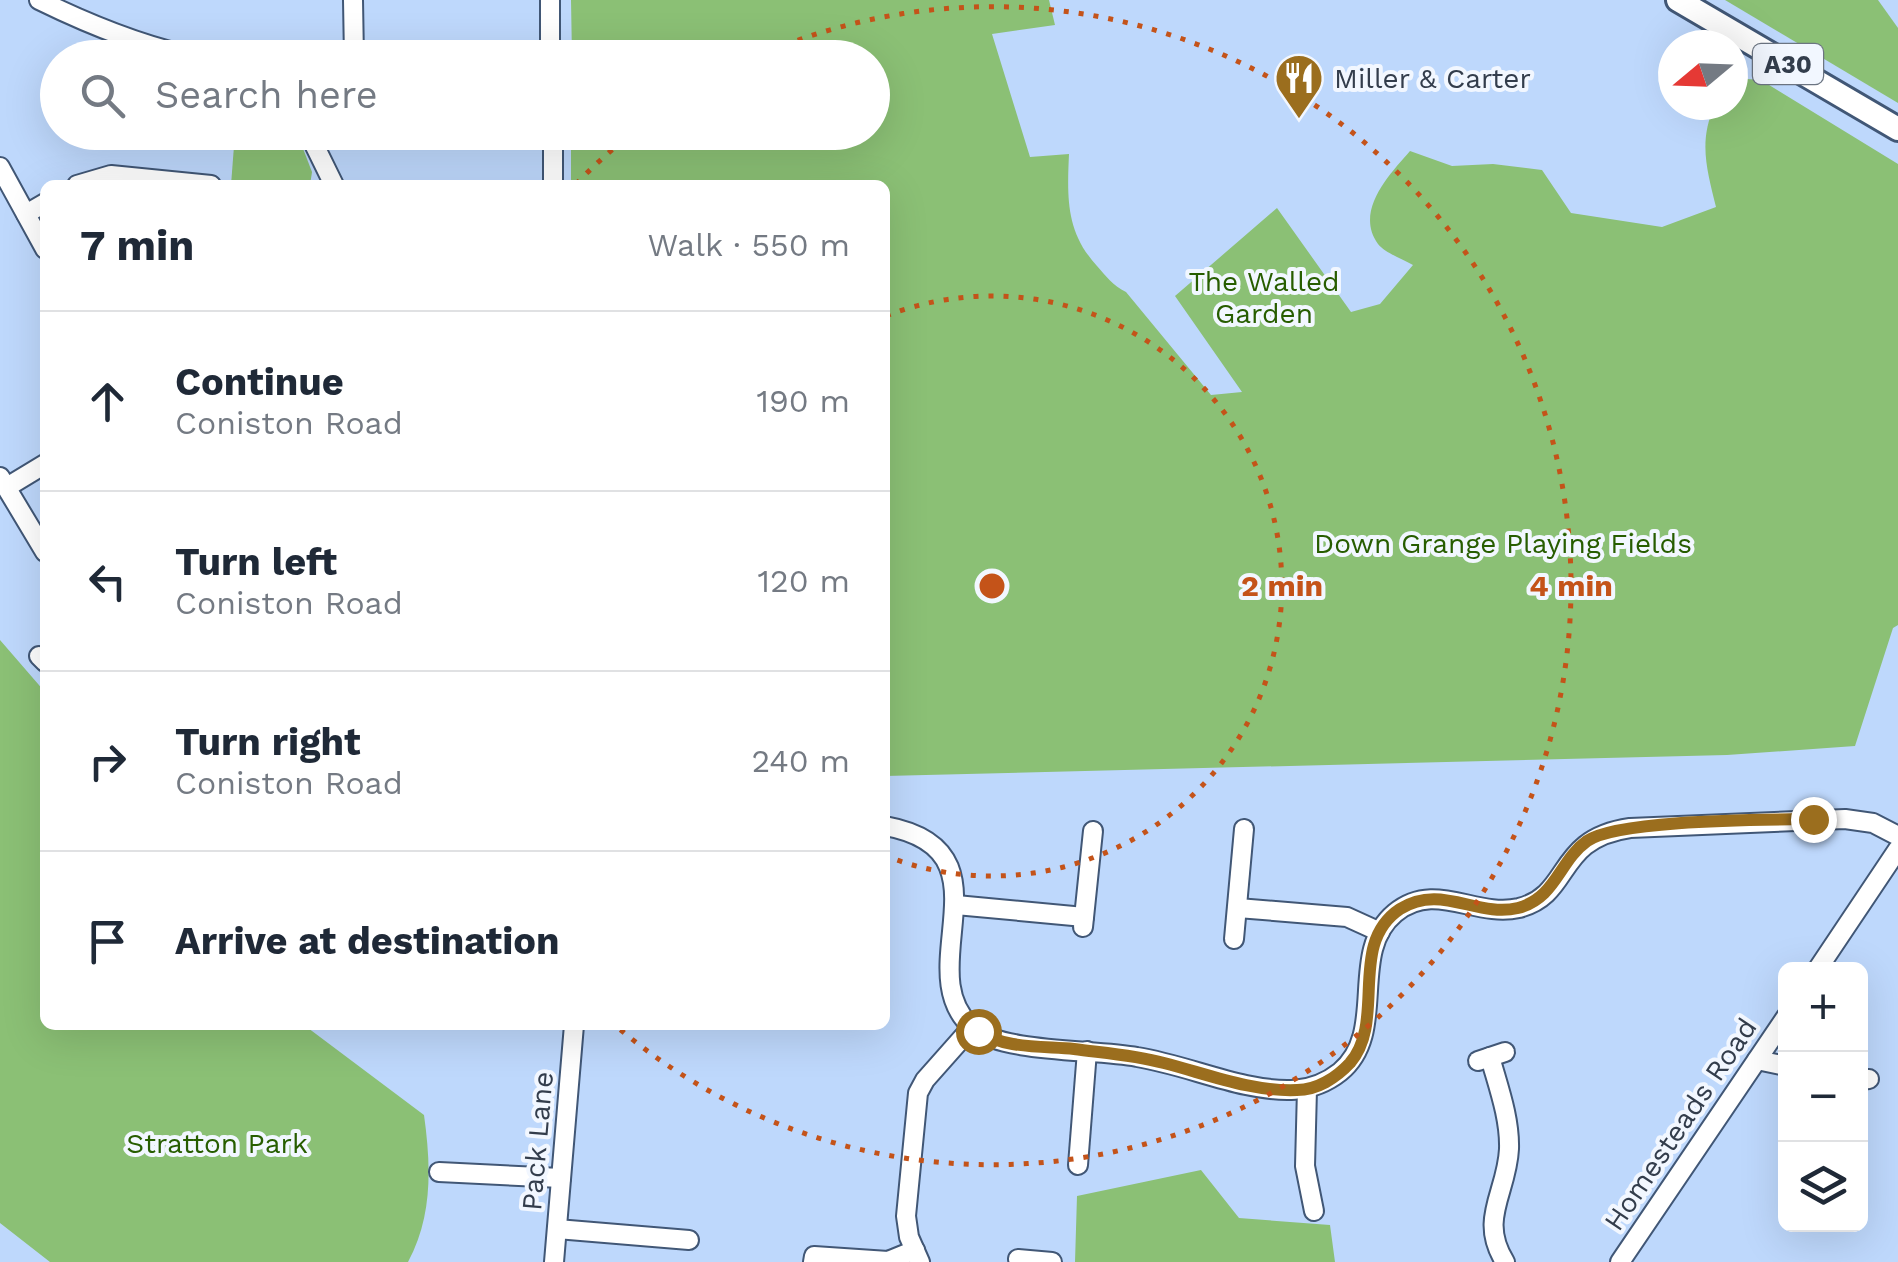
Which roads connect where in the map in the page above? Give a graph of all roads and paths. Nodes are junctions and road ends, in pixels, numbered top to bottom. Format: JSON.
{"nodes":[{"id":1,"x":38,"y":0,"type":"edge"},
{"id":2,"x":353,"y":0,"type":"edge"},
{"id":3,"x":550,"y":0,"type":"edge"},
{"id":4,"x":1678,"y":0,"type":"edge"},
{"id":5,"x":134,"y":40,"type":"edge"},
{"id":6,"x":354,"y":40,"type":"edge"},
{"id":7,"x":550,"y":40,"type":"edge"},
{"id":8,"x":1898,"y":129,"type":"edge"},
{"id":9,"x":316,"y":150,"type":"edge"},
{"id":10,"x":552,"y":150,"type":"edge"},
{"id":11,"x":0,"y":167,"type":"edge"},
{"id":12,"x":94,"y":180,"type":"edge"},
{"id":13,"x":216,"y":180,"type":"edge"},
{"id":14,"x":331,"y":180,"type":"edge"},
{"id":15,"x":553,"y":180,"type":"edge"},
{"id":16,"x":40,"y":206,"type":"edge"},
{"id":17,"x":26,"y":214,"type":"junction"},
{"id":18,"x":40,"y":240,"type":"edge"},
{"id":19,"x":40,"y":466,"type":"edge"},
{"id":20,"x":3,"y":482,"type":"edge"},
{"id":21,"x":40,"y":544,"type":"edge"},
{"id":22,"x":890,"y":827,"type":"edge"},
{"id":23,"x":1093,"y":830,"type":"dead end"},
{"id":24,"x":1898,"y":836,"type":"edge"},
{"id":25,"x":1247,"y":839,"type":"dead end"},
{"id":26,"x":1898,"y":849,"type":"edge"},
{"id":27,"x":956,"y":904,"type":"junction"},
{"id":28,"x":1238,"y":908,"type":"junction"},
{"id":29,"x":1380,"y":932,"type":"junction"},
{"id":30,"x":1234,"y":939,"type":"dead end"},
{"id":31,"x":1822,"y":962,"type":"edge"},
{"id":32,"x":972,"y":1026,"type":"junction"},
{"id":33,"x":1778,"y":1029,"type":"edge"},
{"id":34,"x":574,"y":1030,"type":"edge"},
{"id":35,"x":1087,"y":1051,"type":"junction"},
{"id":36,"x":1491,"y":1056,"type":"dead end"},
{"id":37,"x":1757,"y":1060,"type":"junction"},
{"id":38,"x":1778,"y":1064,"type":"edge"},
{"id":39,"x":1307,"y":1090,"type":"junction"},
{"id":40,"x":1077,"y":1165,"type":"dead end"},
{"id":41,"x":438,"y":1172,"type":"dead end"},
{"id":42,"x":561,"y":1178,"type":"junction"},
{"id":43,"x":1316,"y":1202,"type":"dead end"},
{"id":44,"x":557,"y":1229,"type":"junction"},
{"id":45,"x":689,"y":1240,"type":"dead end"},
{"id":46,"x":918,"y":1256,"type":"edge"},
{"id":47,"x":1018,"y":1259,"type":"dead end"},
{"id":48,"x":554,"y":1262,"type":"edge"},
{"id":49,"x":813,"y":1262,"type":"edge"},
{"id":50,"x":1052,"y":1262,"type":"edge"},
{"id":51,"x":1505,"y":1262,"type":"edge"},
{"id":52,"x":1620,"y":1262,"type":"edge"}],
"edges":[{"from":1,"to":5,"type":"street"},
{"from":2,"to":6,"type":"street"},
{"from":3,"to":7,"type":"street"},
{"from":4,"to":8,"type":"main road","number":"A30"},
{"from":9,"to":14,"type":"street"},
{"from":10,"to":15,"type":"street"},
{"from":11,"to":17,"type":"street"},
{"from":12,"to":13,"type":"street"},
{"from":16,"to":17,"type":"street"},
{"from":17,"to":18,"type":"street"},
{"from":19,"to":20,"type":"street"},
{"from":20,"to":21,"type":"street"},
{"from":22,"to":27,"type":"street"},
{"from":23,"to":27,"type":"street"},
{"from":24,"to":29,"type":"street"},
{"from":25,"to":28,"type":"street"},
{"from":26,"to":31,"type":"street"},
{"from":27,"to":32,"type":"street"},
{"from":28,"to":29,"type":"street"},
{"from":28,"to":30,"type":"street"},
{"from":29,"to":39,"type":"street"},
{"from":32,"to":35,"type":"street"},
{"from":32,"to":46,"type":"street"},
{"from":33,"to":37,"type":"street","name":"Homesteads Road"},
{"from":34,"to":42,"type":"street","name":"Pack Lane"},
{"from":35,"to":39,"type":"street"},
{"from":35,"to":40,"type":"street"},
{"from":36,"to":51,"type":"street"},
{"from":37,"to":38,"type":"street"},
{"from":37,"to":52,"type":"street","name":"Homesteads Road"},
{"from":39,"to":43,"type":"street"},
{"from":41,"to":42,"type":"street"},
{"from":42,"to":44,"type":"street","name":"Pack Lane"},
{"from":44,"to":45,"type":"street"},
{"from":44,"to":48,"type":"street","name":"Pack Lane"},
{"from":46,"to":49,"type":"street"},
{"from":47,"to":50,"type":"street"}]}
